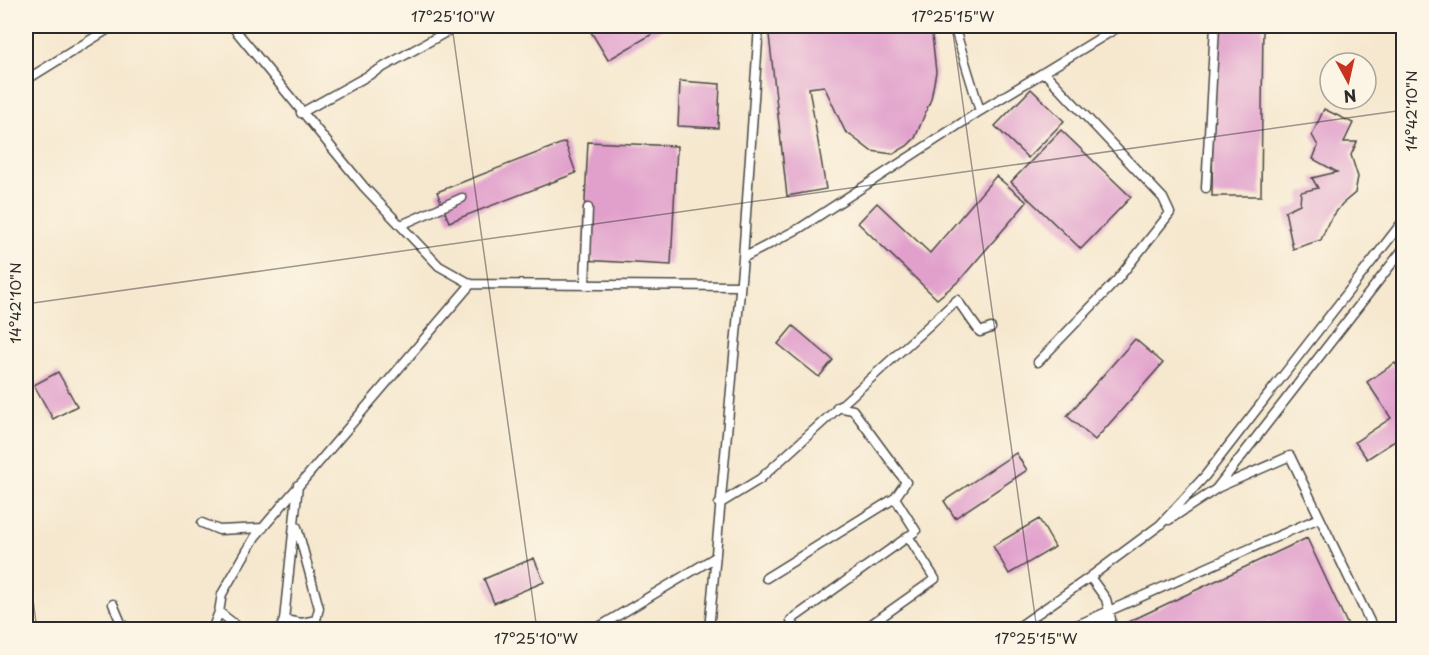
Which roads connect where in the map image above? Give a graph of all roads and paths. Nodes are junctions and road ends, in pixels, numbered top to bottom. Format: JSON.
{"nodes":[{"id":1,"x":113,"y":26,"type":"edge"},
{"id":2,"x":231,"y":26,"type":"edge"},
{"id":3,"x":457,"y":26,"type":"edge"},
{"id":4,"x":759,"y":26,"type":"edge"},
{"id":5,"x":954,"y":26,"type":"edge"},
{"id":6,"x":1120,"y":26,"type":"edge"},
{"id":7,"x":1215,"y":26,"type":"edge"},
{"id":8,"x":1044,"y":72,"type":"junction"},
{"id":9,"x":26,"y":80,"type":"edge"},
{"id":10,"x":980,"y":111,"type":"junction"},
{"id":11,"x":301,"y":113,"type":"junction"},
{"id":12,"x":1206,"y":188,"type":"dead end"},
{"id":13,"x":462,"y":198,"type":"dead end"},
{"id":14,"x":588,"y":208,"type":"dead end"},
{"id":15,"x":1404,"y":220,"type":"edge"},
{"id":16,"x":401,"y":225,"type":"junction"},
{"id":17,"x":1404,"y":248,"type":"edge"},
{"id":18,"x":743,"y":258,"type":"junction"},
{"id":19,"x":471,"y":284,"type":"junction"},
{"id":20,"x":585,"y":285,"type":"junction"},
{"id":21,"x":739,"y":286,"type":"junction"},
{"id":22,"x":991,"y":328,"type":"dead end"},
{"id":23,"x":1038,"y":362,"type":"dead end"},
{"id":24,"x":837,"y":407,"type":"junction"},
{"id":25,"x":298,"y":485,"type":"junction"},
{"id":26,"x":1216,"y":489,"type":"junction"},
{"id":27,"x":895,"y":498,"type":"junction"},
{"id":28,"x":719,"y":504,"type":"junction"},
{"id":29,"x":1319,"y":518,"type":"junction"},
{"id":30,"x":295,"y":520,"type":"junction"},
{"id":31,"x":202,"y":523,"type":"dead end"},
{"id":32,"x":263,"y":528,"type":"junction"},
{"id":33,"x":1151,"y":531,"type":"junction"},
{"id":34,"x":908,"y":536,"type":"junction"},
{"id":35,"x":714,"y":558,"type":"junction"},
{"id":36,"x":1090,"y":577,"type":"junction"},
{"id":37,"x":766,"y":578,"type":"dead end"},
{"id":38,"x":113,"y":604,"type":"dead end"},
{"id":39,"x":219,"y":612,"type":"junction"},
{"id":40,"x":280,"y":626,"type":"edge"},
{"id":41,"x":128,"y":630,"type":"edge"},
{"id":42,"x":212,"y":630,"type":"edge"},
{"id":43,"x":242,"y":630,"type":"edge"},
{"id":44,"x":594,"y":630,"type":"edge"},
{"id":45,"x":709,"y":630,"type":"edge"},
{"id":46,"x":797,"y":630,"type":"edge"},
{"id":47,"x":863,"y":630,"type":"edge"},
{"id":48,"x":1014,"y":630,"type":"edge"},
{"id":49,"x":1066,"y":630,"type":"edge"},
{"id":50,"x":1374,"y":630,"type":"edge"}],
"edges":[{"from":1,"to":9,"type":"lane"},
{"from":2,"to":11,"type":"lane"},
{"from":3,"to":11,"type":"lane"},
{"from":4,"to":18,"type":"lane"},
{"from":5,"to":10,"type":"lane"},
{"from":6,"to":8,"type":"lane"},
{"from":7,"to":12,"type":"lane"},
{"from":8,"to":10,"type":"lane"},
{"from":8,"to":23,"type":"lane"},
{"from":10,"to":18,"type":"lane"},
{"from":11,"to":16,"type":"lane"},
{"from":13,"to":16,"type":"lane"},
{"from":14,"to":20,"type":"lane"},
{"from":15,"to":33,"type":"lane"},
{"from":16,"to":19,"type":"lane"},
{"from":17,"to":26,"type":"lane"},
{"from":18,"to":21,"type":"lane"},
{"from":19,"to":20,"type":"lane"},
{"from":19,"to":25,"type":"lane"},
{"from":20,"to":21,"type":"lane"},
{"from":21,"to":28,"type":"lane"},
{"from":22,"to":24,"type":"lane"},
{"from":24,"to":27,"type":"lane"},
{"from":24,"to":28,"type":"lane"},
{"from":25,"to":30,"type":"lane"},
{"from":25,"to":32,"type":"lane"},
{"from":26,"to":29,"type":"lane"},
{"from":26,"to":33,"type":"lane"},
{"from":27,"to":34,"type":"lane"},
{"from":27,"to":37,"type":"lane"},
{"from":28,"to":35,"type":"lane"},
{"from":29,"to":49,"type":"lane"},
{"from":29,"to":50,"type":"lane"},
{"from":30,"to":40,"type":"lane"},
{"from":30,"to":40,"type":"lane"},
{"from":31,"to":32,"type":"lane"},
{"from":32,"to":39,"type":"lane"},
{"from":33,"to":36,"type":"lane"},
{"from":34,"to":46,"type":"lane"},
{"from":34,"to":47,"type":"lane"},
{"from":35,"to":44,"type":"lane"},
{"from":35,"to":45,"type":"lane"},
{"from":36,"to":48,"type":"lane"},
{"from":36,"to":49,"type":"lane"},
{"from":38,"to":41,"type":"lane"},
{"from":39,"to":42,"type":"lane"},
{"from":39,"to":43,"type":"lane"}]}
